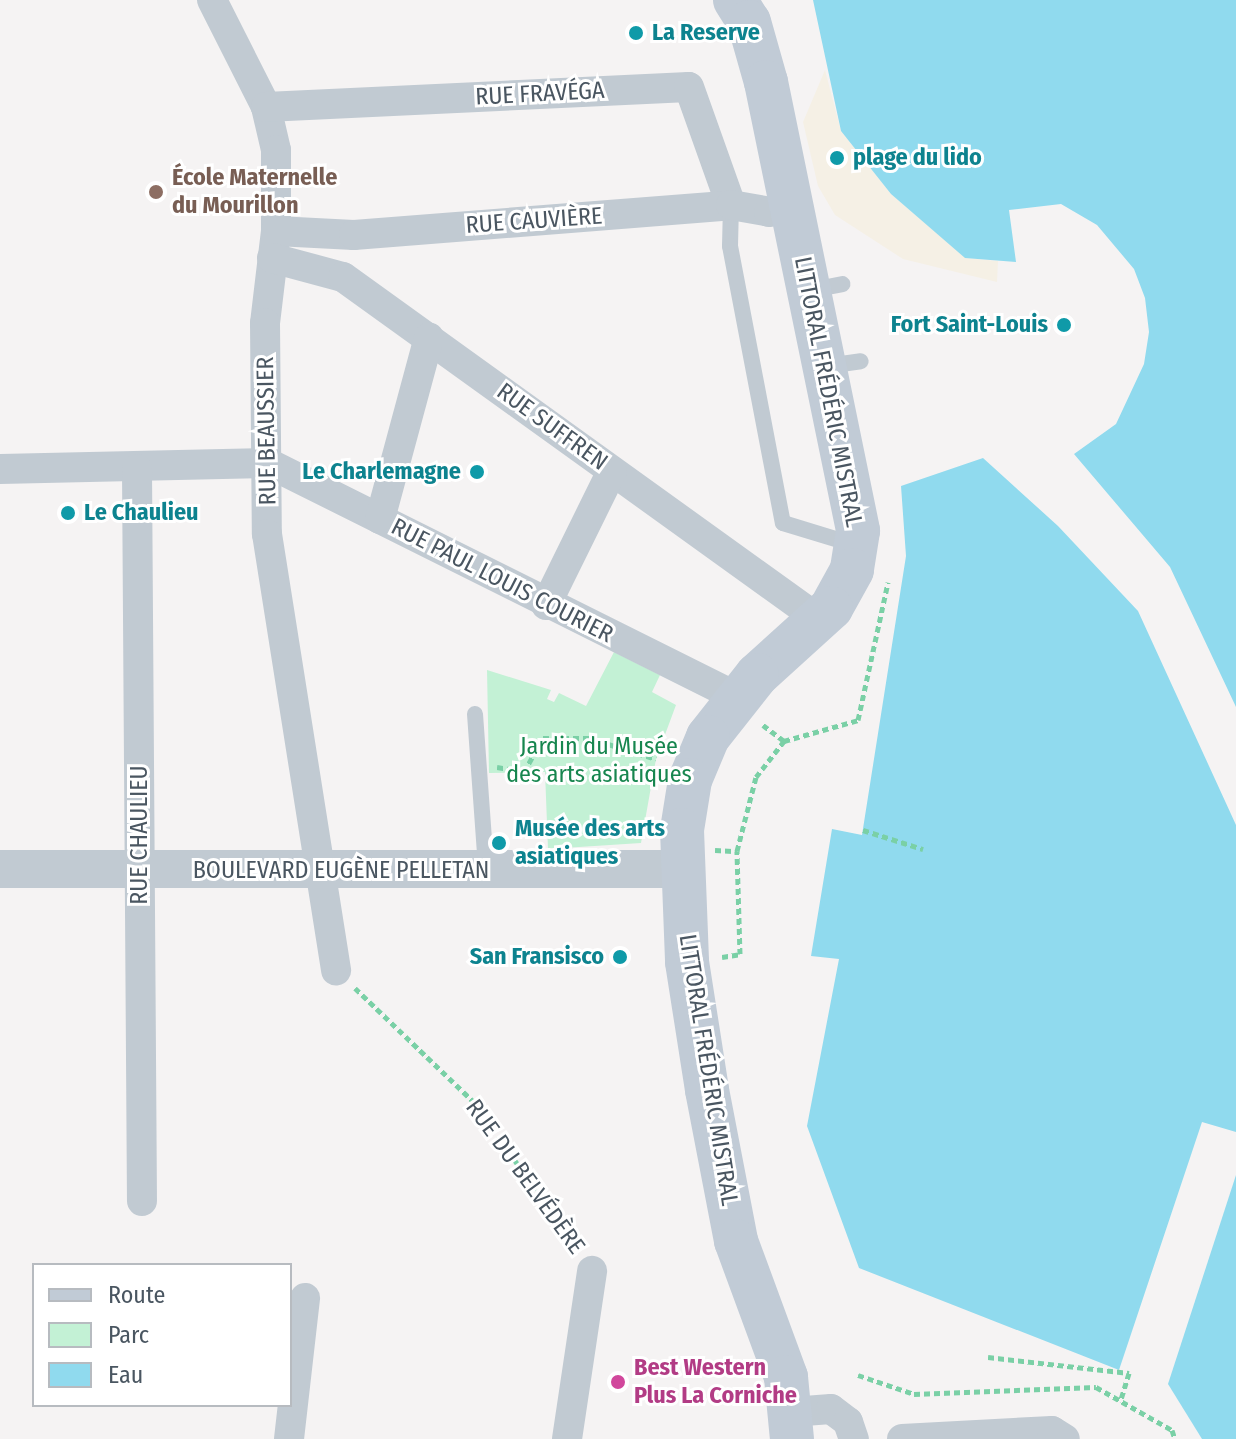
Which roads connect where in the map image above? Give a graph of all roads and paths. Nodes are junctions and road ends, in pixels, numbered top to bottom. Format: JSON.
{"nodes":[{"id":1,"x":212,"y":0,"type":"edge"},
{"id":2,"x":735,"y":0,"type":"edge"},
{"id":3,"x":266,"y":107,"type":"junction"},
{"id":4,"x":731,"y":205,"type":"junction"},
{"id":5,"x":790,"y":208,"type":"junction"},
{"id":6,"x":274,"y":245,"type":"junction"},
{"id":7,"x":429,"y":338,"type":"junction"},
{"id":8,"x":268,"y":463,"type":"junction"},
{"id":9,"x":0,"y":469,"type":"edge"},
{"id":10,"x":137,"y":469,"type":"junction"},
{"id":11,"x":612,"y":471,"type":"junction"},
{"id":12,"x":380,"y":519,"type":"junction"},
{"id":13,"x":857,"y":546,"type":"junction"},
{"id":14,"x":888,"y":578,"type":"dead end"},
{"id":15,"x":546,"y":605,"type":"junction"},
{"id":16,"x":821,"y":621,"type":"junction"},
{"id":17,"x":737,"y":697,"type":"junction"},
{"id":18,"x":475,"y":714,"type":"dead end"},
{"id":19,"x":656,"y":759,"type":"dead end"},
{"id":20,"x":524,"y":772,"type":"dead end"},
{"id":21,"x":863,"y":830,"type":"dead end"},
{"id":22,"x":923,"y":849,"type":"dead end"},
{"id":23,"x":0,"y":869,"type":"edge"},
{"id":24,"x":681,"y":869,"type":"junction"},
{"id":25,"x":140,"y":870,"type":"junction"},
{"id":26,"x":486,"y":871,"type":"junction"},
{"id":27,"x":318,"y":873,"type":"junction"},
{"id":28,"x":740,"y":954,"type":"dead end"},
{"id":29,"x":336,"y":971,"type":"joint"},
{"id":30,"x":142,"y":1201,"type":"dead end"},
{"id":31,"x":592,"y":1271,"type":"joint"},
{"id":32,"x":305,"y":1298,"type":"dead end"},
{"id":33,"x":988,"y":1357,"type":"dead end"},
{"id":34,"x":858,"y":1375,"type":"dead end"},
{"id":35,"x":1120,"y":1402,"type":"junction"},
{"id":36,"x":791,"y":1426,"type":"edge"},
{"id":37,"x":289,"y":1439,"type":"edge"},
{"id":38,"x":567,"y":1439,"type":"edge"},
{"id":39,"x":854,"y":1439,"type":"edge"},
{"id":40,"x":902,"y":1439,"type":"edge"},
{"id":41,"x":1065,"y":1439,"type":"edge"},
{"id":42,"x":1175,"y":1439,"type":"edge"}],
"edges":[{"from":1,"to":3,"type":"street","name":"RUE BEAUSSIER"},
{"from":2,"to":5,"type":"main road","name":"LITTORAL FRÉDÉRIC MISTRAL"},
{"from":3,"to":4,"type":"street","name":"RUE FRAVÉGA"},
{"from":3,"to":6,"type":"street","name":"RUE BEAUSSIER"},
{"from":4,"to":5,"type":"street","name":"RUE CAUVIÈRE"},
{"from":4,"to":6,"type":"street","name":"RUE CAUVIÈRE"},
{"from":4,"to":13,"type":"lane"},
{"from":5,"to":13,"type":"main road","name":"LITTORAL FRÉDÉRIC MISTRAL"},
{"from":6,"to":7,"type":"street","name":"RUE SUFFREN"},
{"from":6,"to":8,"type":"street","name":"RUE BEAUSSIER"},
{"from":7,"to":11,"type":"street","name":"RUE SUFFREN"},
{"from":7,"to":12,"type":"street"},
{"from":8,"to":10,"type":"street"},
{"from":8,"to":12,"type":"street","name":"RUE PAUL LOUIS COURIER"},
{"from":8,"to":27,"type":"street","name":"RUE BEAUSSIER"},
{"from":9,"to":10,"type":"street"},
{"from":10,"to":25,"type":"street","name":"RUE CHAULIEU"},
{"from":11,"to":15,"type":"street"},
{"from":11,"to":16,"type":"street","name":"RUE SUFFREN"},
{"from":12,"to":15,"type":"street","name":"RUE PAUL LOUIS COURIER"},
{"from":13,"to":16,"type":"main road","name":"LITTORAL FRÉDÉRIC MISTRAL"},
{"from":14,"to":28,"type":"path"},
{"from":15,"to":17,"type":"street","name":"RUE PAUL LOUIS COURIER"},
{"from":16,"to":17,"type":"main road","name":"LITTORAL FRÉDÉRIC MISTRAL"},
{"from":17,"to":24,"type":"main road","name":"LITTORAL FRÉDÉRIC MISTRAL"},
{"from":18,"to":26,"type":"lane"},
{"from":19,"to":20,"type":"path"},
{"from":21,"to":22,"type":"path"},
{"from":23,"to":25,"type":"street","name":"BOULEVARD EUGÈNE PELLETAN"},
{"from":24,"to":26,"type":"street","name":"BOULEVARD EUGÈNE PELLETAN"},
{"from":24,"to":36,"type":"main road","name":"LITTORAL FRÉDÉRIC MISTRAL"},
{"from":25,"to":27,"type":"street","name":"BOULEVARD EUGÈNE PELLETAN"},
{"from":25,"to":30,"type":"street","name":"RUE CHAULIEU"},
{"from":26,"to":27,"type":"street","name":"BOULEVARD EUGÈNE PELLETAN"},
{"from":27,"to":29,"type":"street"},
{"from":29,"to":31,"type":"path","name":"RUE DU BELVÉDÈRE"},
{"from":31,"to":38,"type":"street","name":"RUE DU BELVÉDÈRE"},
{"from":32,"to":37,"type":"street"},
{"from":33,"to":35,"type":"path"},
{"from":34,"to":35,"type":"path"},
{"from":35,"to":42,"type":"path"},
{"from":36,"to":39,"type":"street"},
{"from":40,"to":41,"type":"street"}]}
